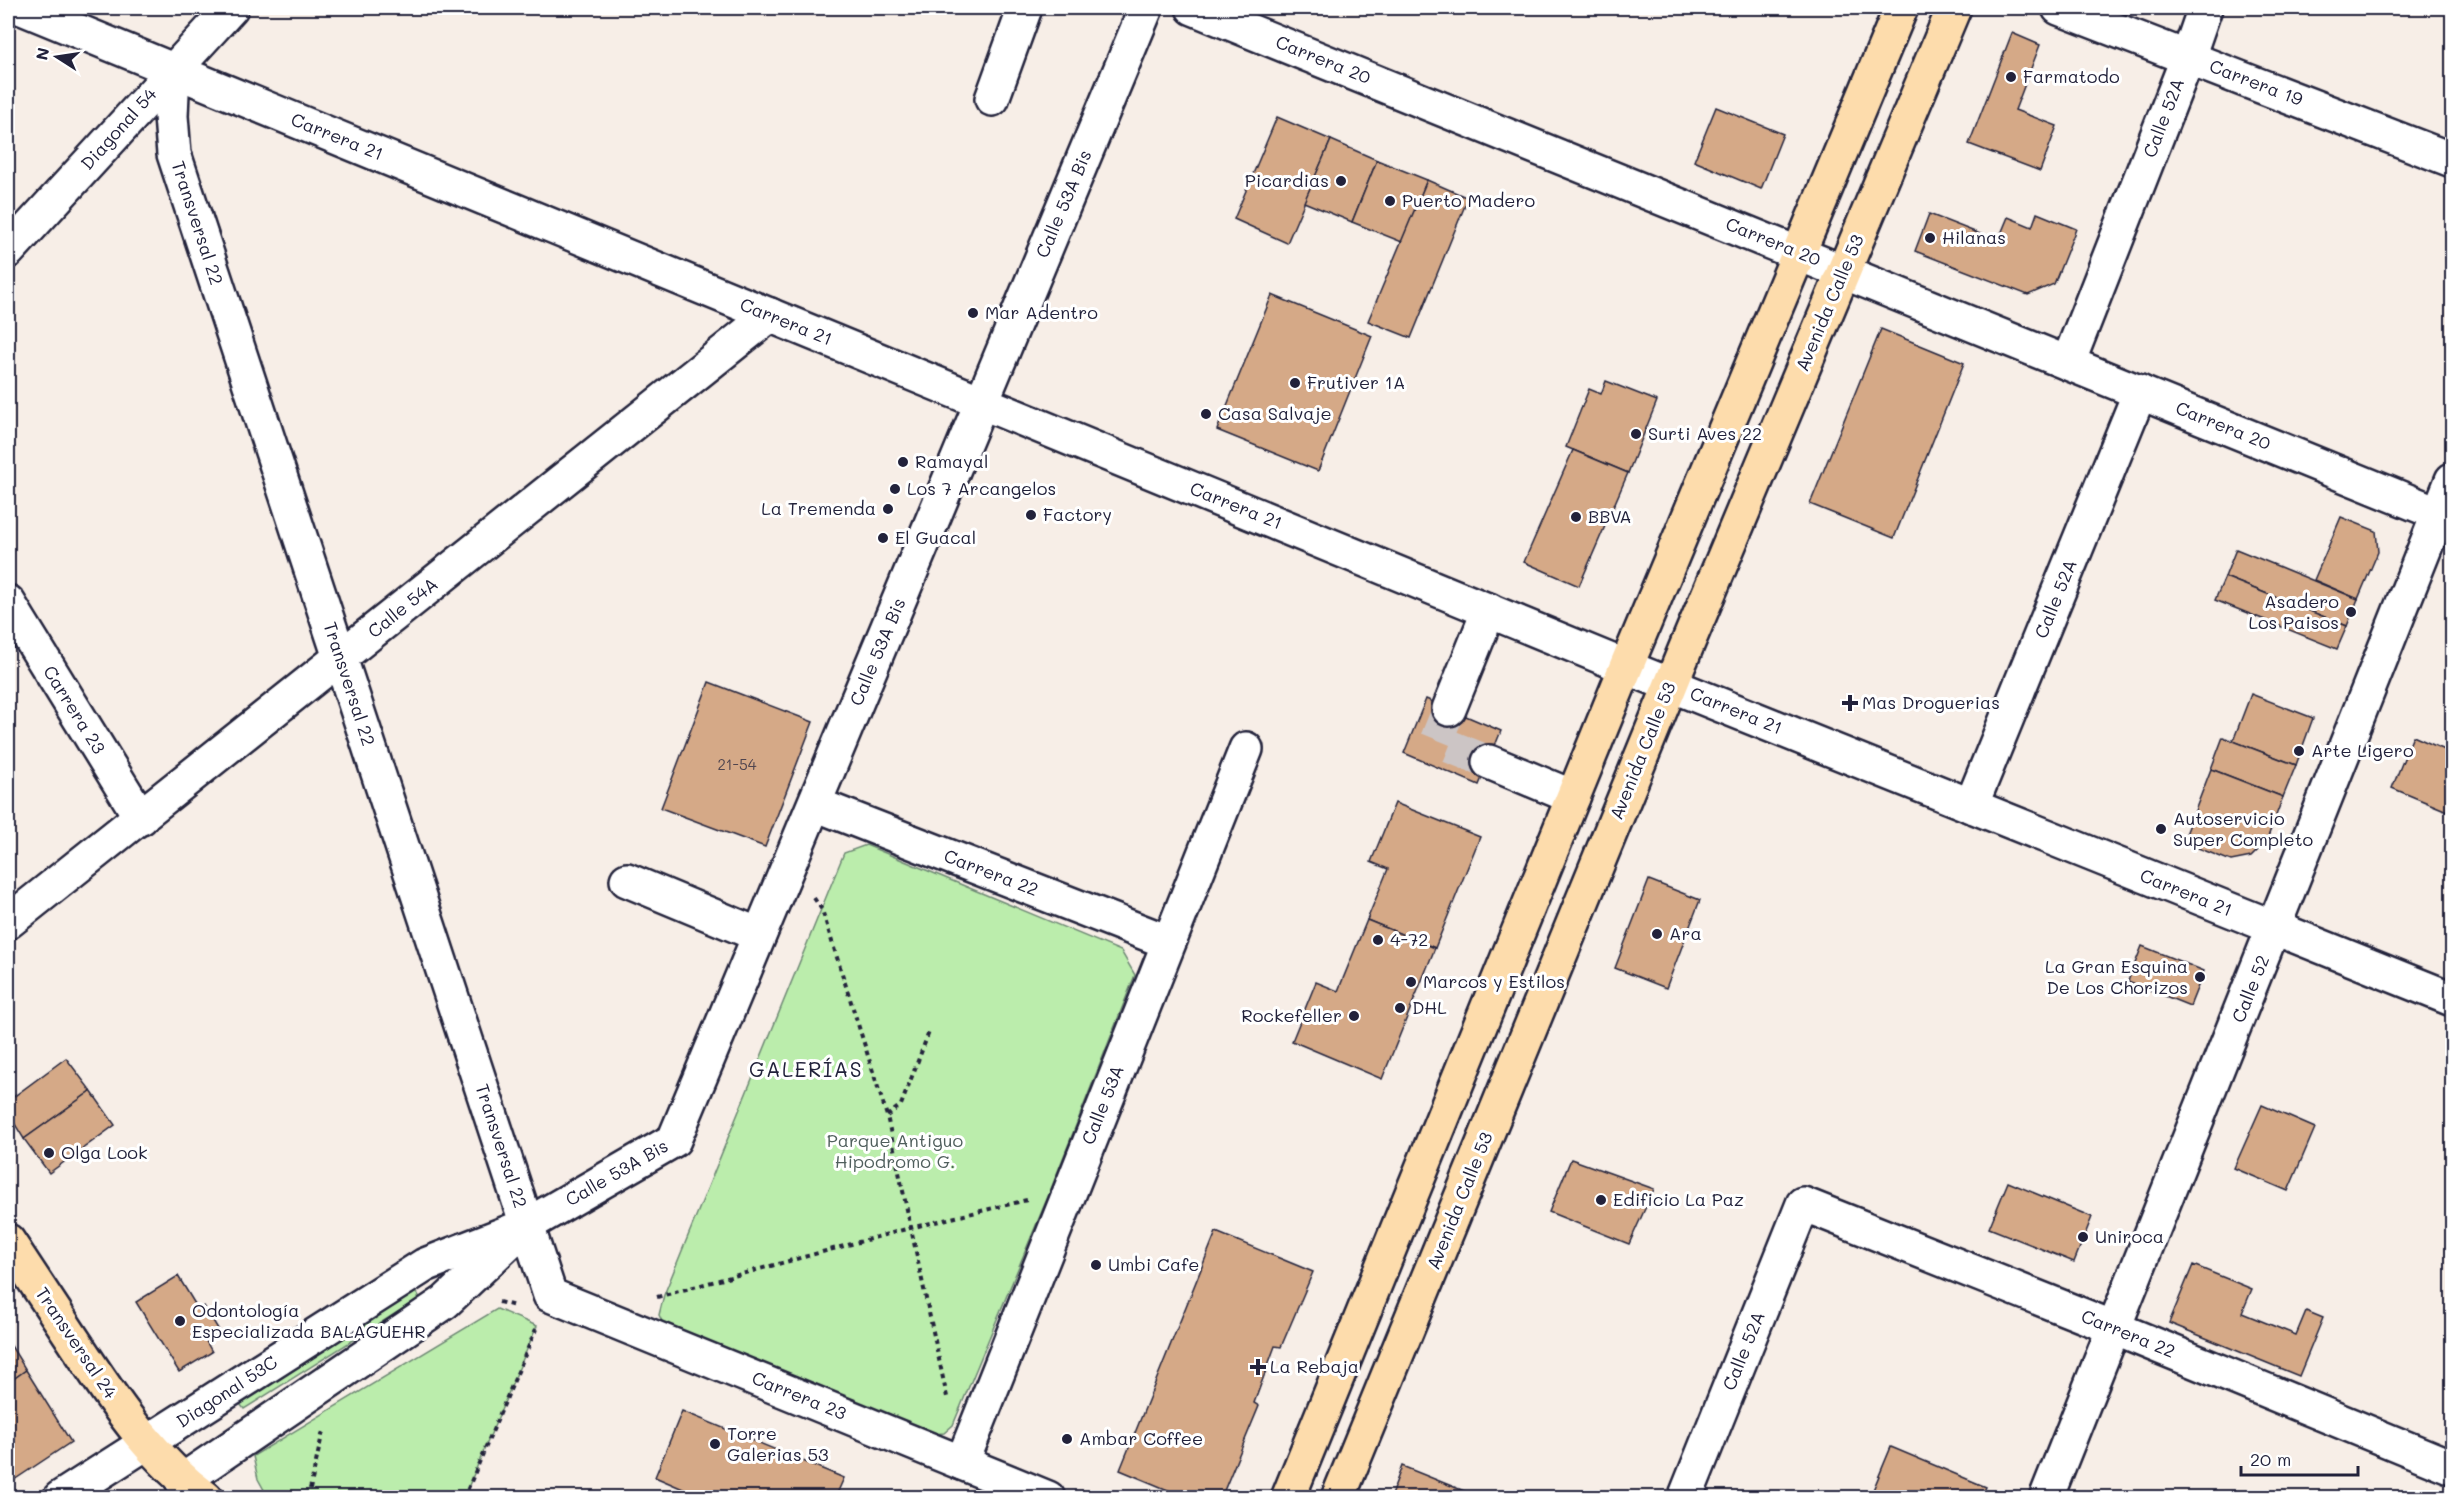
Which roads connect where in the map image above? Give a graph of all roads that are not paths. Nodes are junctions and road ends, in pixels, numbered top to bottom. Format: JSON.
{"nodes":[{"id":1,"x":22,"y":8,"type":"edge"},
{"id":2,"x":231,"y":8,"type":"edge"},
{"id":3,"x":1025,"y":8,"type":"edge"},
{"id":4,"x":1146,"y":8,"type":"edge"},
{"id":5,"x":1193,"y":8,"type":"edge"},
{"id":6,"x":1901,"y":8,"type":"edge"},
{"id":7,"x":1953,"y":8,"type":"edge"},
{"id":8,"x":2059,"y":8,"type":"edge"},
{"id":9,"x":2205,"y":8,"type":"edge"},
{"id":10,"x":2188,"y":57,"type":"junction"},
{"id":11,"x":173,"y":70,"type":"junction"},
{"id":12,"x":992,"y":99,"type":"dead end"},
{"id":13,"x":2452,"y":160,"type":"edge"},
{"id":14,"x":8,"y":251,"type":"edge"},
{"id":15,"x":1799,"y":252,"type":"junction"},
{"id":16,"x":1843,"y":271,"type":"junction"},
{"id":17,"x":770,"y":315,"type":"junction"},
{"id":18,"x":2068,"y":363,"type":"junction"},
{"id":19,"x":2140,"y":392,"type":"junction"},
{"id":20,"x":982,"y":401,"type":"junction"},
{"id":21,"x":2452,"y":480,"type":"edge"},
{"id":22,"x":2446,"y":516,"type":"edge"},
{"id":23,"x":8,"y":602,"type":"edge"},
{"id":24,"x":1489,"y":610,"type":"junction"},
{"id":25,"x":340,"y":658,"type":"junction"},
{"id":26,"x":1626,"y":667,"type":"junction"},
{"id":27,"x":1671,"y":685,"type":"junction"},
{"id":28,"x":1449,"y":709,"type":"tunnel mouth"},
{"id":29,"x":1246,"y":749,"type":"dead end"},
{"id":30,"x":1489,"y":762,"type":"tunnel mouth"},
{"id":31,"x":1573,"y":797,"type":"junction"},
{"id":32,"x":814,"y":804,"type":"junction"},
{"id":33,"x":1971,"y":806,"type":"junction"},
{"id":34,"x":141,"y":818,"type":"junction"},
{"id":35,"x":627,"y":880,"type":"dead end"},
{"id":36,"x":8,"y":922,"type":"edge"},
{"id":37,"x":2275,"y":929,"type":"junction"},
{"id":38,"x":759,"y":935,"type":"junction"},
{"id":39,"x":1168,"y":942,"type":"junction"},
{"id":40,"x":2452,"y":999,"type":"edge"},
{"id":41,"x":1803,"y":1204,"type":"joint"},
{"id":42,"x":527,"y":1225,"type":"junction"},
{"id":43,"x":8,"y":1241,"type":"edge"},
{"id":44,"x":550,"y":1295,"type":"joint"},
{"id":45,"x":2114,"y":1328,"type":"junction"},
{"id":46,"x":146,"y":1443,"type":"junction"},
{"id":47,"x":962,"y":1463,"type":"junction"},
{"id":48,"x":2452,"y":1467,"type":"edge"},
{"id":49,"x":194,"y":1489,"type":"edge"},
{"id":50,"x":60,"y":1497,"type":"edge"},
{"id":51,"x":1048,"y":1497,"type":"edge"},
{"id":52,"x":1288,"y":1497,"type":"edge"},
{"id":53,"x":1338,"y":1497,"type":"edge"},
{"id":54,"x":1684,"y":1497,"type":"edge"},
{"id":55,"x":2046,"y":1497,"type":"edge"}],
"edges":[{"from":1,"to":11,"type":"street","name":"Carrera 21"},
{"from":2,"to":11,"type":"street","name":"Diagonal 54"},
{"from":3,"to":12,"type":"street"},
{"from":4,"to":20,"type":"street","name":"Calle 53A Bis"},
{"from":5,"to":15,"type":"street","name":"Carrera 20"},
{"from":6,"to":15,"type":"main road"},
{"from":7,"to":16,"type":"main road","name":"Avenida Calle 53"},
{"from":8,"to":10,"type":"street","name":"Carrera 19"},
{"from":9,"to":10,"type":"street","name":"Calle 52A"},
{"from":10,"to":13,"type":"street","name":"Carrera 19"},
{"from":10,"to":18,"type":"street","name":"Calle 52A"},
{"from":11,"to":14,"type":"street","name":"Diagonal 54"},
{"from":11,"to":17,"type":"street","name":"Carrera 21"},
{"from":11,"to":25,"type":"street","name":"Transversal 22"},
{"from":15,"to":16,"type":"street","name":"Carrera 20"},
{"from":15,"to":26,"type":"main road"},
{"from":16,"to":18,"type":"street","name":"Carrera 20"},
{"from":16,"to":27,"type":"main road","name":"Avenida Calle 53"},
{"from":17,"to":20,"type":"street","name":"Carrera 21"},
{"from":17,"to":25,"type":"street","name":"Calle 54A"},
{"from":18,"to":19,"type":"street","name":"Carrera 20"},
{"from":19,"to":22,"type":"street","name":"Carrera 20"},
{"from":19,"to":33,"type":"street","name":"Calle 52A"},
{"from":20,"to":24,"type":"street","name":"Carrera 21"},
{"from":20,"to":32,"type":"street","name":"Calle 53A Bis"},
{"from":21,"to":22,"type":"street","name":"Calle 52"},
{"from":22,"to":37,"type":"street","name":"Calle 52"},
{"from":23,"to":34,"type":"street","name":"Carrera 23"},
{"from":24,"to":26,"type":"street","name":"Carrera 21"},
{"from":24,"to":28,"type":"street"},
{"from":25,"to":34,"type":"street","name":"Calle 54A"},
{"from":25,"to":42,"type":"street","name":"Transversal 22"},
{"from":26,"to":27,"type":"street","name":"Carrera 21"},
{"from":26,"to":31,"type":"main road"},
{"from":27,"to":33,"type":"street","name":"Carrera 21"},
{"from":27,"to":53,"type":"main road","name":"Avenida Calle 53"},
{"from":29,"to":39,"type":"street","name":"Calle 53A"},
{"from":30,"to":31,"type":"street"},
{"from":31,"to":52,"type":"main road"},
{"from":32,"to":38,"type":"street","name":"Calle 53A Bis"},
{"from":32,"to":39,"type":"street","name":"Carrera 22"},
{"from":33,"to":37,"type":"street","name":"Carrera 21"},
{"from":34,"to":36,"type":"street","name":"Calle 54A"},
{"from":35,"to":38,"type":"street"},
{"from":37,"to":40,"type":"street","name":"Carrera 21"},
{"from":37,"to":45,"type":"street","name":"Calle 52"},
{"from":38,"to":42,"type":"street","name":"Calle 53A Bis"},
{"from":39,"to":47,"type":"street","name":"Calle 53A"},
{"from":41,"to":45,"type":"street","name":"Carrera 22"},
{"from":41,"to":54,"type":"street","name":"Calle 52A"},
{"from":42,"to":44,"type":"street","name":"Transversal 22"},
{"from":42,"to":46,"type":"street","name":"Diagonal 53C"},
{"from":42,"to":49,"type":"street"},
{"from":43,"to":46,"type":"main road","name":"Transversal 24"},
{"from":44,"to":47,"type":"street","name":"Carrera 23"},
{"from":45,"to":48,"type":"street","name":"Carrera 22"},
{"from":45,"to":55,"type":"street","name":"Calle 52"},
{"from":46,"to":49,"type":"main road","name":"Transversal 24"},
{"from":46,"to":50,"type":"street","name":"Diagonal 53C"},
{"from":47,"to":51,"type":"street","name":"Carrera 23"}]}
